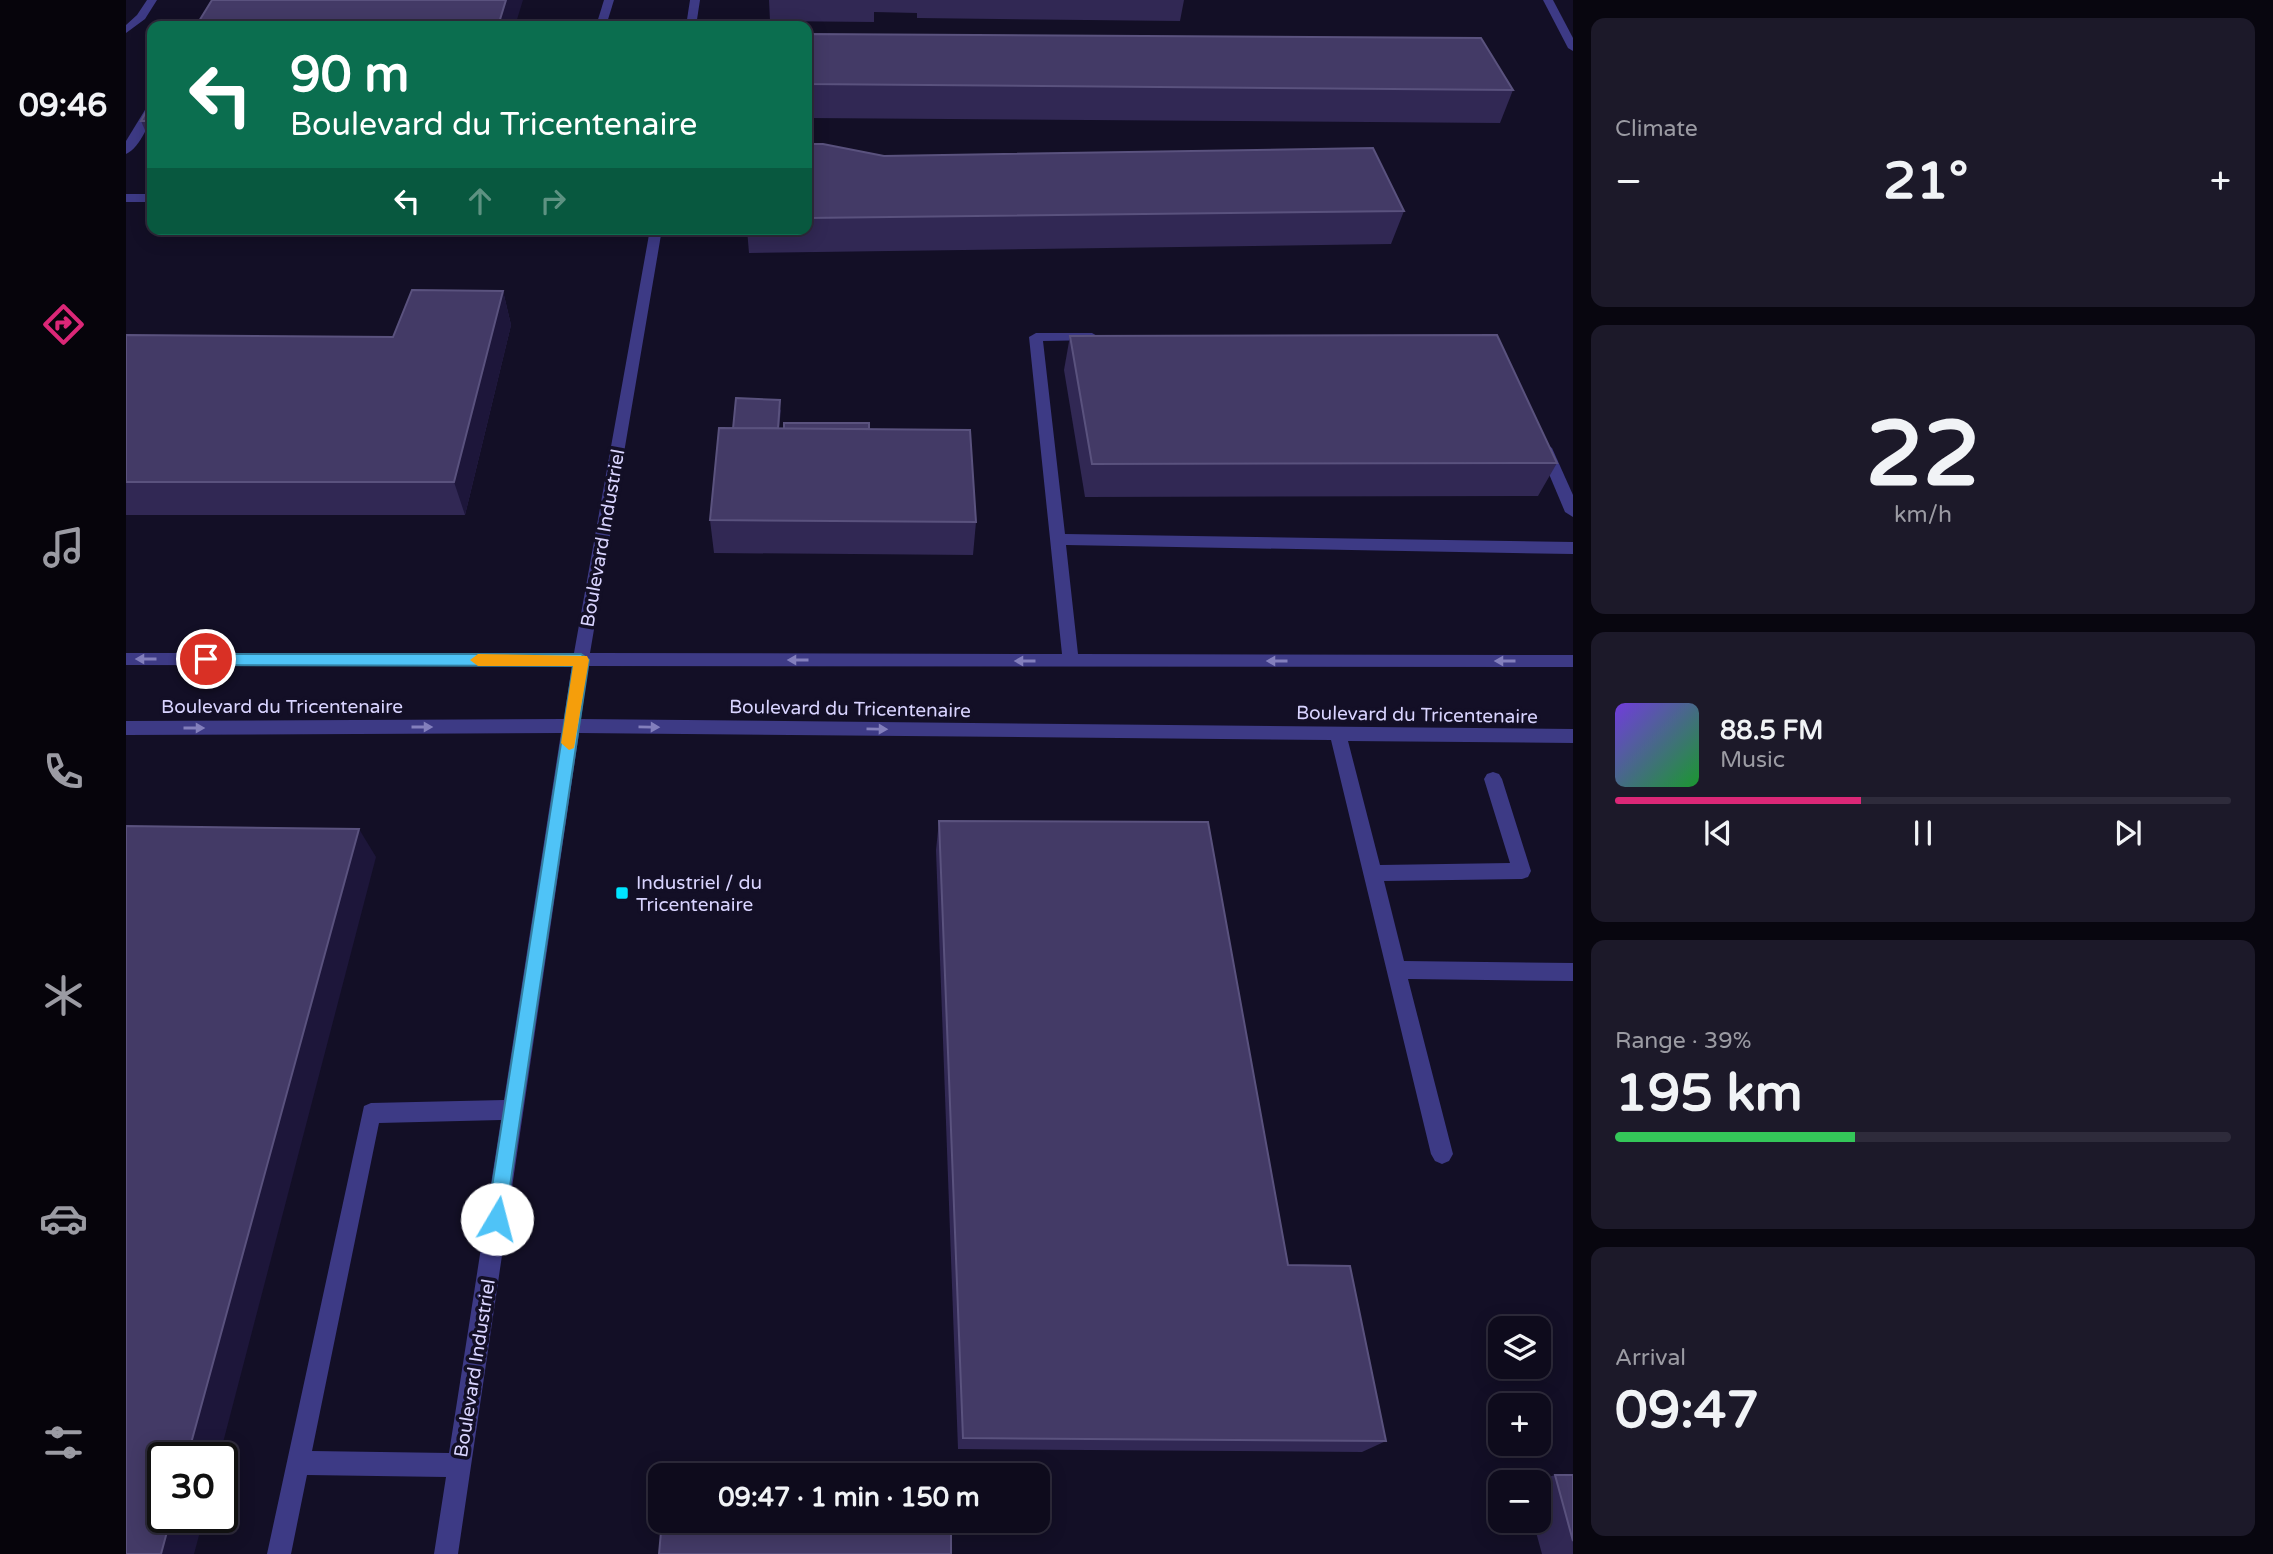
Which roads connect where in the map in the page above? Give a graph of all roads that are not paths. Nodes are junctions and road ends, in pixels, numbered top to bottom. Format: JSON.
{"nodes":[{"id":1,"x":152,"y":0,"type":"edge"},
{"id":2,"x":609,"y":0,"type":"edge"},
{"id":3,"x":695,"y":0,"type":"edge"},
{"id":4,"x":1548,"y":0,"type":"edge"},
{"id":5,"x":603,"y":21,"type":"edge"},
{"id":6,"x":692,"y":21,"type":"edge"},
{"id":7,"x":126,"y":30,"type":"edge"},
{"id":8,"x":1573,"y":48,"type":"edge"},
{"id":9,"x":147,"y":115,"type":"edge"},
{"id":10,"x":126,"y":150,"type":"edge"},
{"id":11,"x":126,"y":198,"type":"edge"},
{"id":12,"x":147,"y":198,"type":"edge"},
{"id":13,"x":655,"y":235,"type":"edge"},
{"id":14,"x":1106,"y":337,"type":"edge"},
{"id":15,"x":1541,"y":438,"type":"edge"},
{"id":16,"x":1573,"y":512,"type":"edge"},
{"id":17,"x":1059,"y":539,"type":"junction"},
{"id":18,"x":1573,"y":548,"type":"edge"},
{"id":19,"x":126,"y":659,"type":"edge"},
{"id":20,"x":581,"y":660,"type":"junction"},
{"id":21,"x":1072,"y":661,"type":"junction"},
{"id":22,"x":1573,"y":661,"type":"edge"},
{"id":23,"x":571,"y":726,"type":"junction"},
{"id":24,"x":126,"y":728,"type":"edge"},
{"id":25,"x":1338,"y":734,"type":"junction"},
{"id":26,"x":1573,"y":737,"type":"edge"},
{"id":27,"x":1493,"y":779,"type":"dead end"},
{"id":28,"x":1374,"y":873,"type":"junction"},
{"id":29,"x":1398,"y":971,"type":"junction"},
{"id":30,"x":1573,"y":972,"type":"edge"},
{"id":31,"x":514,"y":1110,"type":"junction"},
{"id":32,"x":1442,"y":1154,"type":"dead end"},
{"id":33,"x":298,"y":1463,"type":"junction"},
{"id":34,"x":460,"y":1465,"type":"junction"},
{"id":35,"x":279,"y":1554,"type":"edge"},
{"id":36,"x":446,"y":1554,"type":"edge"}],
"edges":[{"from":1,"to":7,"type":"street"},
{"from":2,"to":5,"type":"street"},
{"from":3,"to":6,"type":"street"},
{"from":4,"to":8,"type":"street"},
{"from":9,"to":10,"type":"street"},
{"from":11,"to":12,"type":"street"},
{"from":13,"to":20,"type":"street","name":"Boulevard Industriel"},
{"from":14,"to":17,"type":"street"},
{"from":15,"to":16,"type":"street"},
{"from":17,"to":18,"type":"street"},
{"from":17,"to":21,"type":"street"},
{"from":20,"to":19,"type":"street","one_way":true},
{"from":21,"to":20,"type":"street","one_way":true},
{"from":20,"to":23,"type":"street","name":"Boulevard Industriel"},
{"from":22,"to":21,"type":"street","one_way":true},
{"from":24,"to":23,"type":"street","name":"Boulevard du Tricentenaire","one_way":true},
{"from":23,"to":25,"type":"street","name":"Boulevard du Tricentenaire","one_way":true},
{"from":23,"to":31,"type":"street","name":"Boulevard Industriel"},
{"from":25,"to":26,"type":"street","name":"Boulevard du Tricentenaire"},
{"from":25,"to":28,"type":"street"},
{"from":27,"to":28,"type":"street"},
{"from":28,"to":29,"type":"street"},
{"from":29,"to":30,"type":"street"},
{"from":29,"to":32,"type":"street"},
{"from":31,"to":33,"type":"street"},
{"from":31,"to":34,"type":"street","name":"Boulevard Industriel"},
{"from":33,"to":34,"type":"street"},
{"from":33,"to":35,"type":"street"},
{"from":34,"to":36,"type":"street","name":"Boulevard Industriel"}]}
